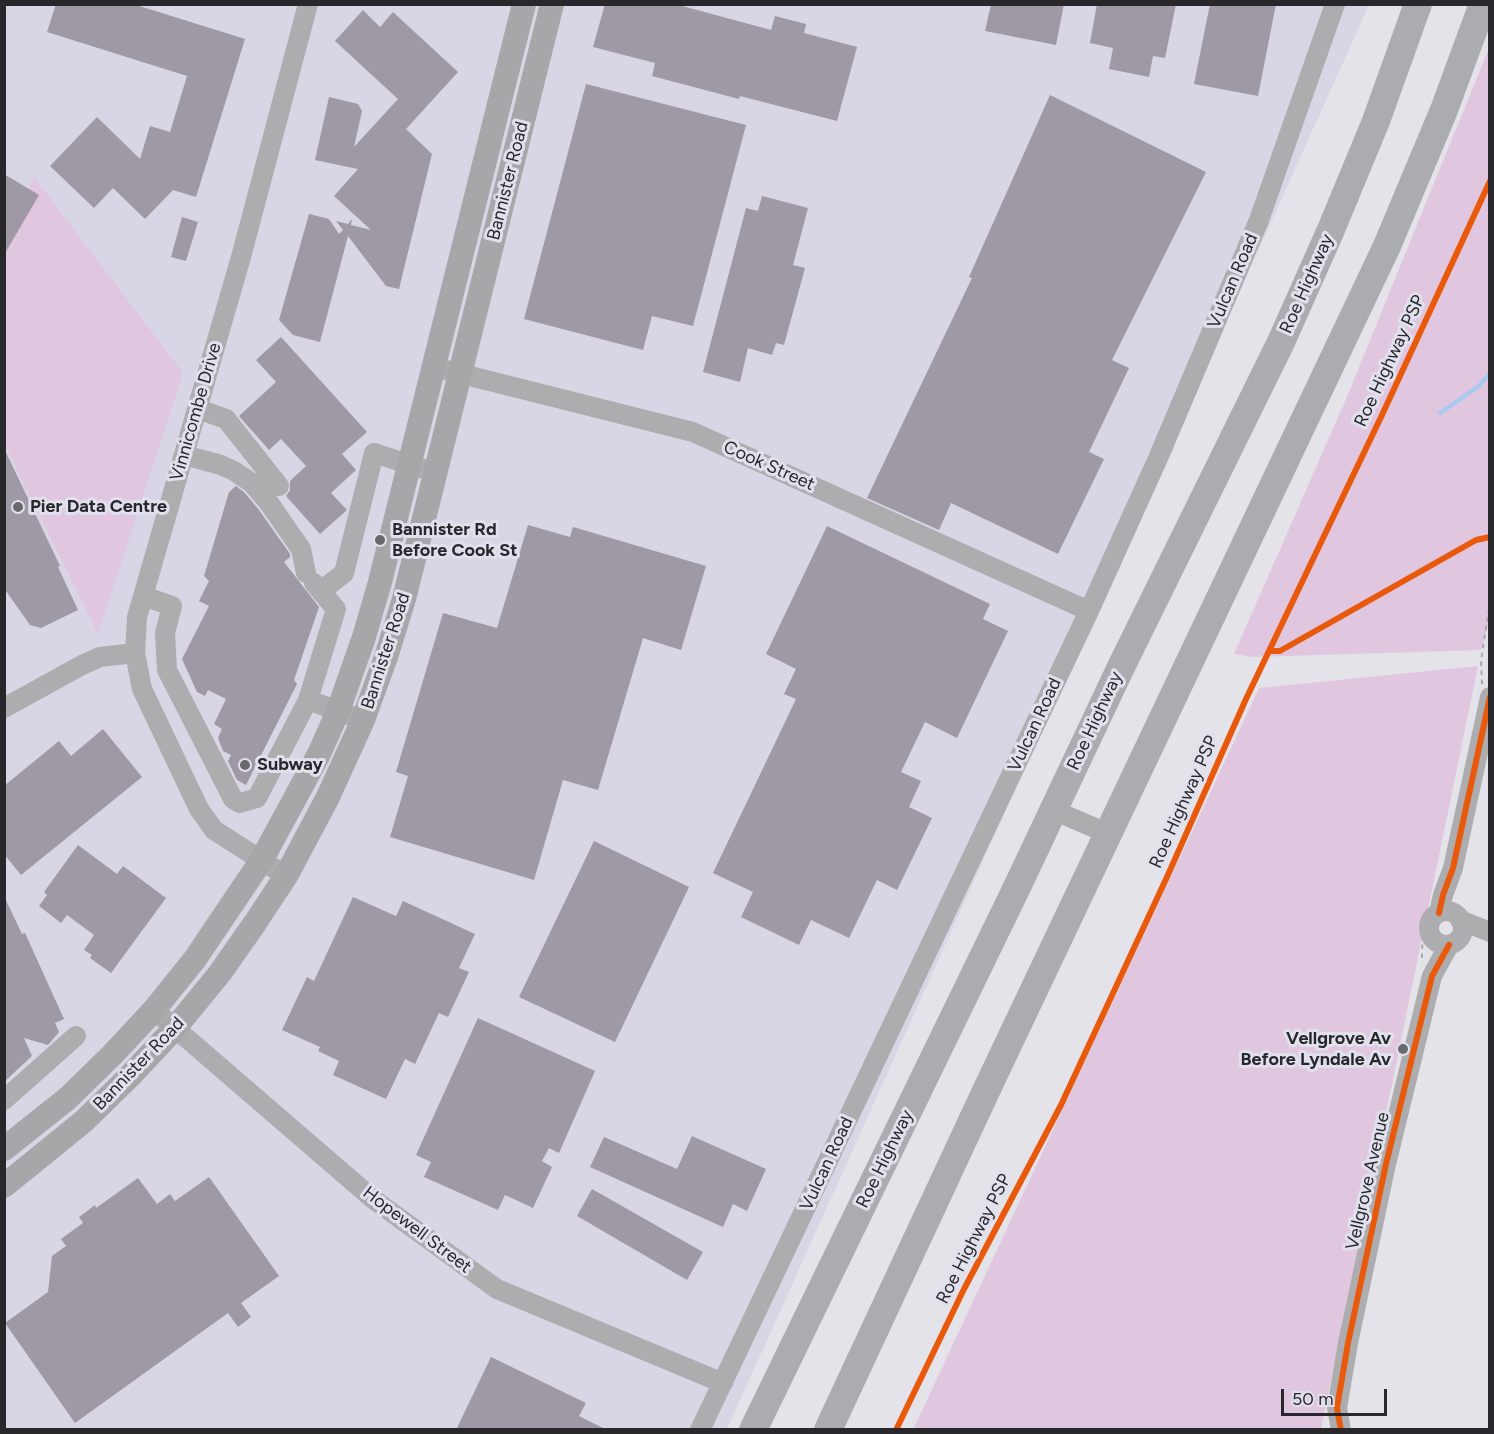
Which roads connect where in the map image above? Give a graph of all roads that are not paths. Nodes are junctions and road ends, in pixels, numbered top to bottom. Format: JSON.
{"nodes":[{"id":1,"x":308,"y":4,"type":"edge"},
{"id":2,"x":525,"y":4,"type":"edge"},
{"id":3,"x":552,"y":4,"type":"edge"},
{"id":4,"x":1335,"y":4,"type":"edge"},
{"id":5,"x":1418,"y":4,"type":"edge"},
{"id":6,"x":1483,"y":4,"type":"edge"},
{"id":7,"x":434,"y":367,"type":"junction"},
{"id":8,"x":460,"y":374,"type":"junction"},
{"id":9,"x":198,"y":409,"type":"junction"},
{"id":10,"x":184,"y":455,"type":"junction"},
{"id":11,"x":410,"y":464,"type":"junction"},
{"id":12,"x":436,"y":472,"type":"junction"},
{"id":13,"x":279,"y":486,"type":"dead end"},
{"id":14,"x":321,"y":591,"type":"junction"},
{"id":15,"x":143,"y":596,"type":"junction"},
{"id":16,"x":1089,"y":611,"type":"junction"},
{"id":17,"x":135,"y":654,"type":"junction"},
{"id":18,"x":1490,"y":697,"type":"edge"},
{"id":19,"x":308,"y":700,"type":"junction"},
{"id":20,"x":4,"y":708,"type":"edge"},
{"id":21,"x":338,"y":711,"type":"junction"},
{"id":22,"x":363,"y":720,"type":"junction"},
{"id":23,"x":1053,"y":810,"type":"junction"},
{"id":24,"x":1109,"y":834,"type":"junction"},
{"id":25,"x":261,"y":861,"type":"junction"},
{"id":26,"x":286,"y":876,"type":"junction"},
{"id":27,"x":1449,"y":928,"type":"junction"},
{"id":28,"x":1490,"y":934,"type":"edge"},
{"id":29,"x":154,"y":1010,"type":"junction"},
{"id":30,"x":175,"y":1028,"type":"junction"},
{"id":31,"x":76,"y":1036,"type":"dead end"},
{"id":32,"x":4,"y":1100,"type":"edge"},
{"id":33,"x":4,"y":1149,"type":"edge"},
{"id":34,"x":4,"y":1186,"type":"edge"},
{"id":35,"x":723,"y":1383,"type":"junction"},
{"id":36,"x":700,"y":1430,"type":"edge"},
{"id":37,"x":753,"y":1430,"type":"edge"},
{"id":38,"x":828,"y":1430,"type":"edge"},
{"id":39,"x":1341,"y":1430,"type":"edge"}],
"edges":[{"from":1,"to":9,"type":"street","name":"Vinnicombe Drive"},
{"from":2,"to":7,"type":"main road","name":"Bannister Road"},
{"from":3,"to":8,"type":"main road","name":"Bannister Road"},
{"from":4,"to":16,"type":"street","name":"Vulcan Road"},
{"from":5,"to":23,"type":"highway","name":"Roe Highway"},
{"from":6,"to":24,"type":"highway"},
{"from":7,"to":8,"type":"street","name":"Cook Street"},
{"from":7,"to":11,"type":"main road","name":"Bannister Road"},
{"from":8,"to":12,"type":"main road","name":"Bannister Road"},
{"from":8,"to":16,"type":"street","name":"Cook Street"},
{"from":9,"to":10,"type":"street","name":"Vinnicombe Drive"},
{"from":9,"to":13,"type":"street"},
{"from":10,"to":14,"type":"street"},
{"from":10,"to":15,"type":"street","name":"Vinnicombe Drive"},
{"from":11,"to":12,"type":"street"},
{"from":11,"to":14,"type":"street"},
{"from":11,"to":21,"type":"main road","name":"Bannister Road"},
{"from":12,"to":22,"type":"main road","name":"Bannister Road"},
{"from":14,"to":19,"type":"street"},
{"from":15,"to":17,"type":"street","name":"Vinnicombe Drive"},
{"from":15,"to":19,"type":"street"},
{"from":16,"to":35,"type":"street","name":"Vulcan Road"},
{"from":17,"to":20,"type":"street"},
{"from":17,"to":25,"type":"street","name":"Vinnicombe Drive"},
{"from":18,"to":27,"type":"street","name":"Vellgrove Avenue"},
{"from":19,"to":21,"type":"street"},
{"from":21,"to":22,"type":"street"},
{"from":21,"to":25,"type":"main road","name":"Bannister Road"},
{"from":22,"to":26,"type":"main road","name":"Bannister Road"},
{"from":23,"to":24,"type":"street"},
{"from":23,"to":37,"type":"highway","name":"Roe Highway"},
{"from":24,"to":38,"type":"highway"},
{"from":25,"to":26,"type":"street","name":"Vinnicombe Drive"},
{"from":25,"to":29,"type":"main road","name":"Bannister Road"},
{"from":26,"to":30,"type":"main road","name":"Bannister Road"},
{"from":27,"to":28,"type":"street"},
{"from":27,"to":39,"type":"street","name":"Vellgrove Avenue"},
{"from":29,"to":30,"type":"street","name":"Hopewell Street"},
{"from":29,"to":33,"type":"main road","name":"Bannister Road"},
{"from":30,"to":34,"type":"main road","name":"Bannister Road"},
{"from":30,"to":35,"type":"street","name":"Hopewell Street"},
{"from":31,"to":32,"type":"street"},
{"from":35,"to":36,"type":"street","name":"Vulcan Road"}]}
